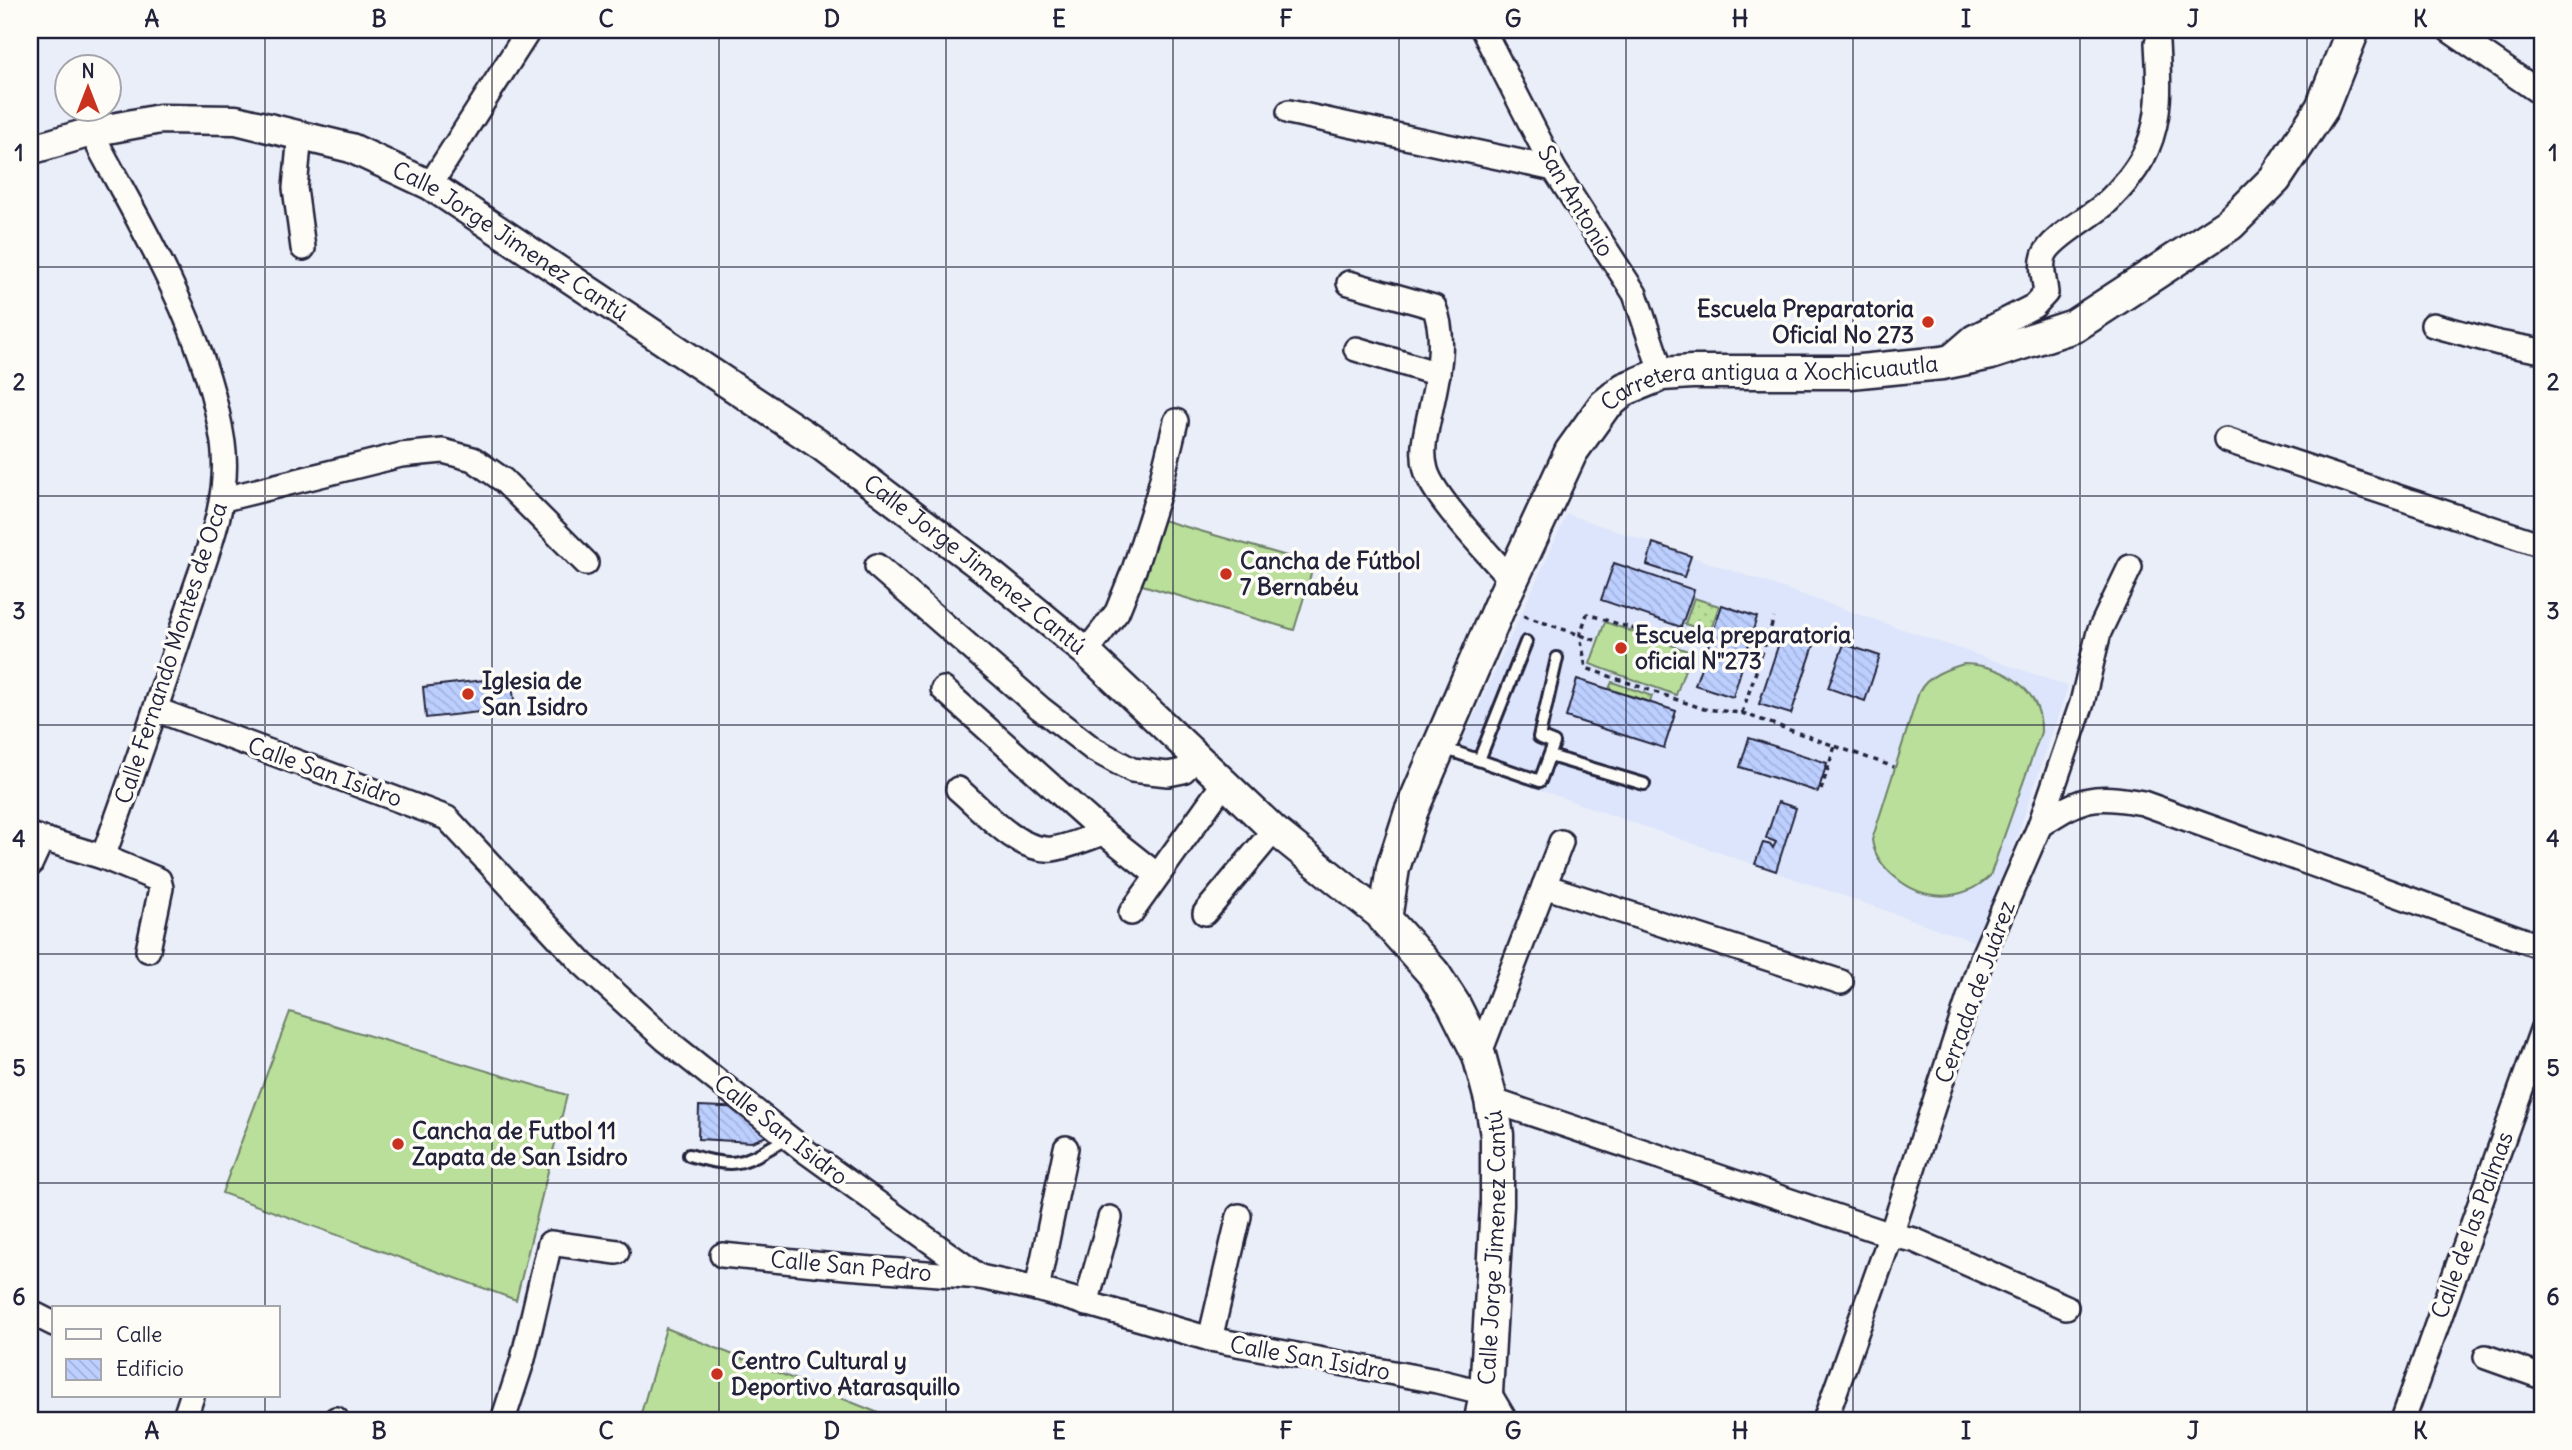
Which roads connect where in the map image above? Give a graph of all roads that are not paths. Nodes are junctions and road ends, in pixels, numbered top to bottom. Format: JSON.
{"nodes":[{"id":1,"x":1483,"y":30,"type":"edge"},
{"id":2,"x":2353,"y":30,"type":"edge"},
{"id":3,"x":2449,"y":30,"type":"edge"},
{"id":4,"x":527,"y":33,"type":"edge"},
{"id":5,"x":2157,"y":43,"type":"dead end"},
{"id":6,"x":2542,"y":94,"type":"edge"},
{"id":7,"x":1289,"y":112,"type":"dead end"},
{"id":8,"x":91,"y":132,"type":"junction"},
{"id":9,"x":300,"y":134,"type":"junction"},
{"id":10,"x":30,"y":150,"type":"edge"},
{"id":11,"x":1554,"y":169,"type":"junction"},
{"id":12,"x":430,"y":185,"type":"junction"},
{"id":13,"x":303,"y":248,"type":"dead end"},
{"id":14,"x":1349,"y":283,"type":"dead end"},
{"id":15,"x":2434,"y":325,"type":"dead end"},
{"id":16,"x":1356,"y":349,"type":"dead end"},
{"id":17,"x":2542,"y":351,"type":"edge"},
{"id":18,"x":1942,"y":363,"type":"junction"},
{"id":19,"x":1438,"y":374,"type":"junction"},
{"id":20,"x":1662,"y":374,"type":"junction"},
{"id":21,"x":1176,"y":421,"type":"dead end"},
{"id":22,"x":2226,"y":440,"type":"dead end"},
{"id":23,"x":224,"y":499,"type":"junction"},
{"id":24,"x":2542,"y":545,"type":"edge"},
{"id":25,"x":586,"y":563,"type":"dead end"},
{"id":26,"x":877,"y":566,"type":"dead end"},
{"id":27,"x":2130,"y":568,"type":"dead end"},
{"id":28,"x":1505,"y":593,"type":"junction"},
{"id":29,"x":1525,"y":642,"type":"dead end"},
{"id":30,"x":1087,"y":652,"type":"junction"},
{"id":31,"x":1557,"y":658,"type":"dead end"},
{"id":32,"x":943,"y":689,"type":"dead end"},
{"id":33,"x":157,"y":710,"type":"junction"},
{"id":34,"x":1440,"y":748,"type":"junction"},
{"id":35,"x":1549,"y":756,"type":"junction"},
{"id":36,"x":1197,"y":758,"type":"junction"},
{"id":37,"x":1479,"y":760,"type":"junction"},
{"id":38,"x":1224,"y":783,"type":"junction"},
{"id":39,"x":1644,"y":784,"type":"dead end"},
{"id":40,"x":958,"y":789,"type":"dead end"},
{"id":41,"x":2039,"y":825,"type":"junction"},
{"id":42,"x":1274,"y":830,"type":"junction"},
{"id":43,"x":1104,"y":833,"type":"junction"},
{"id":44,"x":36,"y":837,"type":"edge"},
{"id":45,"x":1561,"y":842,"type":"dead end"},
{"id":46,"x":103,"y":858,"type":"junction"},
{"id":47,"x":30,"y":864,"type":"edge"},
{"id":48,"x":1157,"y":876,"type":"junction"},
{"id":49,"x":1544,"y":886,"type":"junction"},
{"id":50,"x":1130,"y":913,"type":"dead end"},
{"id":51,"x":1205,"y":913,"type":"dead end"},
{"id":52,"x":1385,"y":919,"type":"junction"},
{"id":53,"x":2542,"y":947,"type":"edge"},
{"id":54,"x":148,"y":950,"type":"dead end"},
{"id":55,"x":1841,"y":982,"type":"dead end"},
{"id":56,"x":2542,"y":1030,"type":"edge"},
{"id":57,"x":1479,"y":1055,"type":"junction"},
{"id":58,"x":1491,"y":1100,"type":"junction"},
{"id":59,"x":789,"y":1137,"type":"junction"},
{"id":60,"x":1066,"y":1148,"type":"dead end"},
{"id":61,"x":689,"y":1155,"type":"dead end"},
{"id":62,"x":1239,"y":1216,"type":"dead end"},
{"id":63,"x":1110,"y":1219,"type":"dead end"},
{"id":64,"x":1891,"y":1235,"type":"junction"},
{"id":65,"x":617,"y":1252,"type":"dead end"},
{"id":66,"x":722,"y":1255,"type":"dead end"},
{"id":67,"x":980,"y":1277,"type":"junction"},
{"id":68,"x":1037,"y":1289,"type":"junction"},
{"id":69,"x":1087,"y":1304,"type":"junction"},
{"id":70,"x":2066,"y":1307,"type":"dead end"},
{"id":71,"x":30,"y":1312,"type":"edge"},
{"id":72,"x":52,"y":1323,"type":"edge"},
{"id":73,"x":1210,"y":1339,"type":"junction"},
{"id":74,"x":2486,"y":1357,"type":"dead end"},
{"id":75,"x":2542,"y":1377,"type":"edge"},
{"id":76,"x":191,"y":1398,"type":"edge"},
{"id":77,"x":1484,"y":1407,"type":"edge"},
{"id":78,"x":184,"y":1420,"type":"edge"},
{"id":79,"x":503,"y":1420,"type":"edge"},
{"id":80,"x":1502,"y":1420,"type":"edge"},
{"id":81,"x":1825,"y":1420,"type":"edge"},
{"id":82,"x":2403,"y":1420,"type":"edge"}],
"edges":[{"from":1,"to":11,"type":"street","name":"San Antonio"},
{"from":2,"to":18,"type":"main road","name":"Carretera antigua a Xochicuautla"},
{"from":3,"to":6,"type":"street"},
{"from":4,"to":12,"type":"street"},
{"from":5,"to":18,"type":"street"},
{"from":7,"to":11,"type":"street"},
{"from":8,"to":9,"type":"street","name":"Calle Jorge Jimenez Cantú"},
{"from":8,"to":10,"type":"street","name":"Calle Jorge Jimenez Cantú"},
{"from":8,"to":23,"type":"street","name":"Calle Fernando Montes de Oca"},
{"from":9,"to":12,"type":"street","name":"Calle Jorge Jimenez Cantú"},
{"from":9,"to":13,"type":"street"},
{"from":11,"to":20,"type":"street","name":"San Antonio"},
{"from":12,"to":30,"type":"street","name":"Calle Jorge Jimenez Cantú"},
{"from":14,"to":19,"type":"street"},
{"from":15,"to":17,"type":"street"},
{"from":16,"to":19,"type":"street"},
{"from":18,"to":20,"type":"main road","name":"Carretera antigua a Xochicuautla"},
{"from":19,"to":28,"type":"street"},
{"from":20,"to":28,"type":"main road","name":"Carretera antigua a Xochicuautla"},
{"from":21,"to":30,"type":"street"},
{"from":22,"to":24,"type":"street"},
{"from":23,"to":25,"type":"street"},
{"from":23,"to":33,"type":"street","name":"Calle Fernando Montes de Oca"},
{"from":26,"to":36,"type":"street"},
{"from":27,"to":41,"type":"street","name":"Cerrada de Juárez"},
{"from":28,"to":34,"type":"main road","name":"Carretera antigua a Xochicuautla"},
{"from":29,"to":37,"type":"lane"},
{"from":30,"to":36,"type":"street","name":"Calle Jorge Jimenez Cantú"},
{"from":31,"to":35,"type":"lane"},
{"from":32,"to":43,"type":"street"},
{"from":33,"to":46,"type":"street","name":"Calle Fernando Montes de Oca"},
{"from":33,"to":59,"type":"street","name":"Calle San Isidro"},
{"from":34,"to":37,"type":"lane"},
{"from":34,"to":52,"type":"main road","name":"Carretera antigua a Xochicuautla"},
{"from":35,"to":37,"type":"lane"},
{"from":35,"to":39,"type":"lane"},
{"from":36,"to":38,"type":"street","name":"Calle Jorge Jimenez Cantú"},
{"from":38,"to":42,"type":"street","name":"Calle Jorge Jimenez Cantú"},
{"from":38,"to":48,"type":"street"},
{"from":40,"to":43,"type":"street"},
{"from":41,"to":53,"type":"street"},
{"from":41,"to":64,"type":"street","name":"Cerrada de Juárez"},
{"from":42,"to":51,"type":"street"},
{"from":42,"to":52,"type":"street","name":"Calle Jorge Jimenez Cantú"},
{"from":43,"to":48,"type":"street"},
{"from":44,"to":46,"type":"street"},
{"from":44,"to":47,"type":"street"},
{"from":45,"to":49,"type":"street"},
{"from":46,"to":54,"type":"street"},
{"from":48,"to":50,"type":"street"},
{"from":49,"to":55,"type":"street"},
{"from":49,"to":57,"type":"street"},
{"from":52,"to":57,"type":"main road","name":"Calle Jorge Jimenez Cantú"},
{"from":56,"to":82,"type":"street","name":"Calle de las Palmas"},
{"from":57,"to":58,"type":"main road","name":"Calle Jorge Jimenez Cantú"},
{"from":58,"to":64,"type":"street"},
{"from":58,"to":77,"type":"main road","name":"Calle Jorge Jimenez Cantú"},
{"from":59,"to":61,"type":"lane"},
{"from":59,"to":67,"type":"street","name":"Calle San Isidro"},
{"from":60,"to":68,"type":"street"},
{"from":62,"to":73,"type":"street"},
{"from":63,"to":69,"type":"street"},
{"from":64,"to":70,"type":"street"},
{"from":64,"to":81,"type":"street","name":"Cerrada de Juárez"},
{"from":65,"to":79,"type":"street"},
{"from":66,"to":67,"type":"street","name":"Calle San Pedro"},
{"from":67,"to":68,"type":"street","name":"Calle San Isidro"},
{"from":68,"to":69,"type":"street","name":"Calle San Isidro"},
{"from":69,"to":73,"type":"street","name":"Calle San Isidro"},
{"from":71,"to":72,"type":"street"},
{"from":73,"to":77,"type":"street","name":"Calle San Isidro"},
{"from":74,"to":75,"type":"street"},
{"from":76,"to":78,"type":"street"},
{"from":77,"to":80,"type":"street","name":"Calle Jorge Jimenez Cantú"}]}
